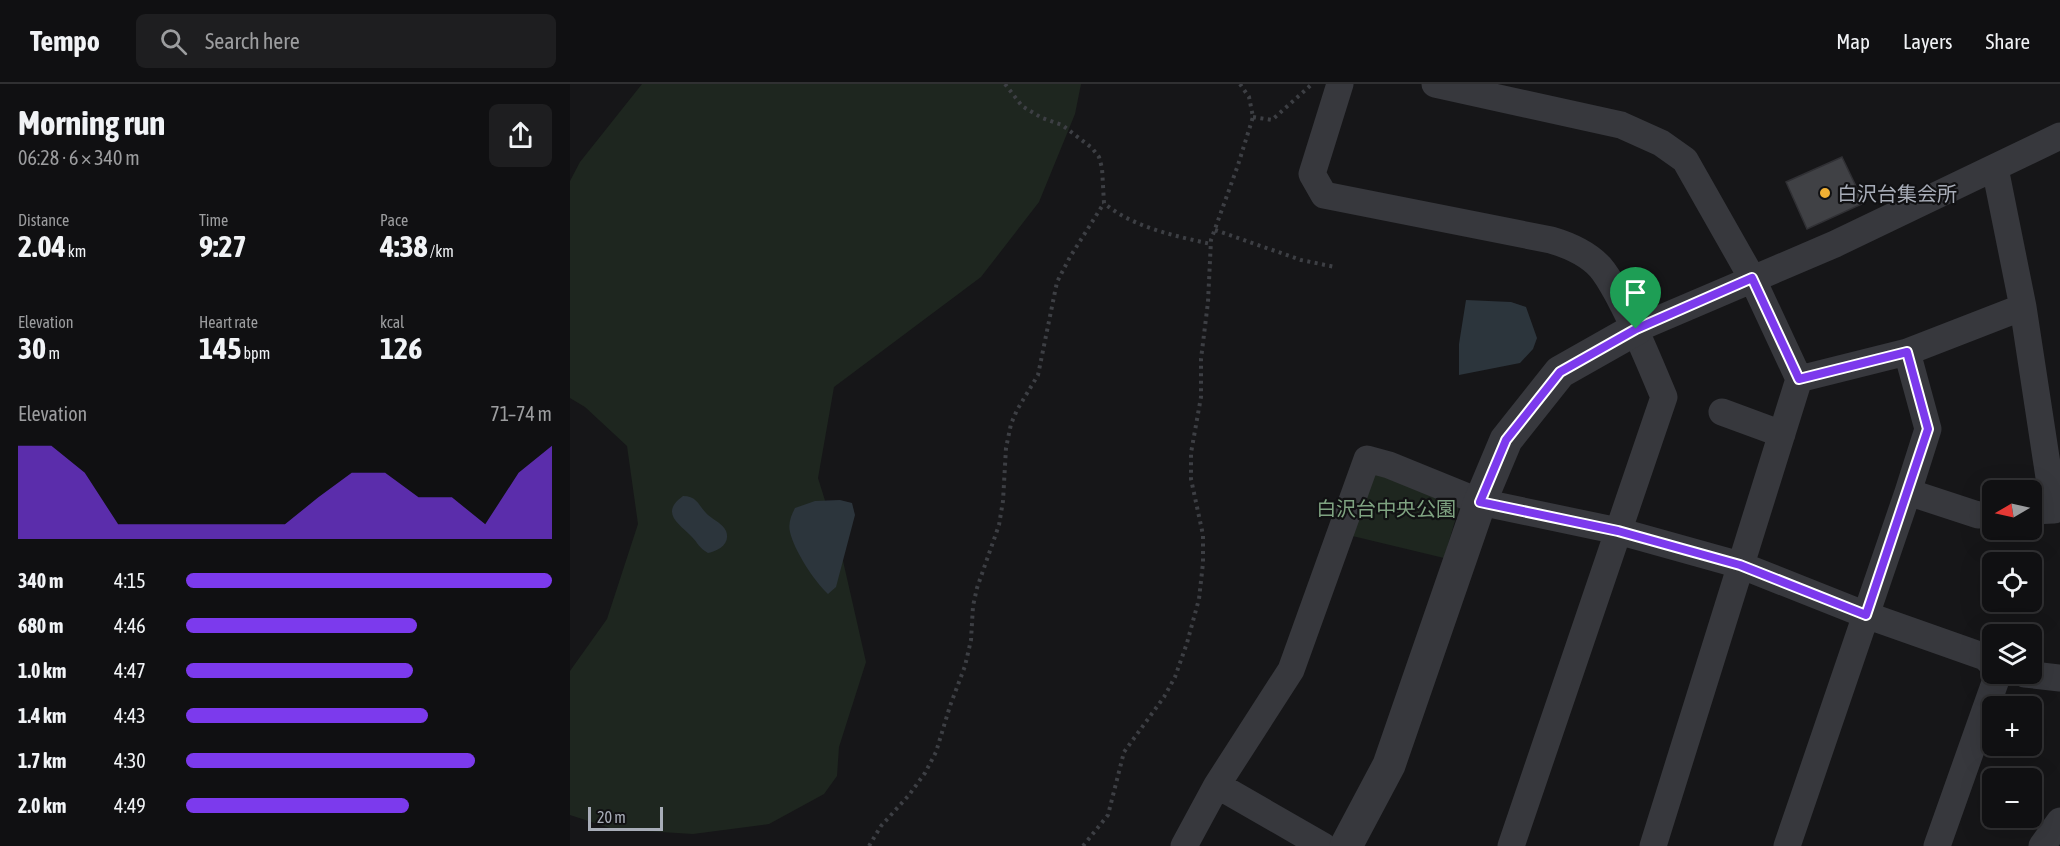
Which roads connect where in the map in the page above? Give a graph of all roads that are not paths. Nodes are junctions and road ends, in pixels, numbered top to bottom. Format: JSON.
{"nodes":[{"id":1,"x":1340,"y":84,"type":"edge"},
{"id":2,"x":1435,"y":84,"type":"edge"},
{"id":3,"x":1480,"y":89,"type":"edge"},
{"id":4,"x":2060,"y":136,"type":"edge"},
{"id":5,"x":1995,"y":168,"type":"junction"},
{"id":6,"x":1752,"y":278,"type":"junction"},
{"id":7,"x":2023,"y":307,"type":"junction"},
{"id":8,"x":1636,"y":329,"type":"junction"},
{"id":9,"x":1907,"y":352,"type":"junction"},
{"id":10,"x":1799,"y":379,"type":"junction"},
{"id":11,"x":1722,"y":412,"type":"dead end"},
{"id":12,"x":1782,"y":434,"type":"junction"},
{"id":13,"x":1908,"y":492,"type":"junction"},
{"id":14,"x":1480,"y":502,"type":"junction"},
{"id":15,"x":2042,"y":511,"type":"edge"},
{"id":16,"x":1982,"y":515,"type":"edge"},
{"id":17,"x":1618,"y":531,"type":"junction"},
{"id":18,"x":1740,"y":565,"type":"junction"},
{"id":19,"x":1866,"y":615,"type":"junction"},
{"id":20,"x":1982,"y":656,"type":"edge"},
{"id":21,"x":2042,"y":676,"type":"edge"},
{"id":22,"x":2060,"y":678,"type":"edge"},
{"id":23,"x":1994,"y":684,"type":"edge"},
{"id":24,"x":1217,"y":785,"type":"junction"},
{"id":25,"x":2060,"y":821,"type":"edge"},
{"id":26,"x":1184,"y":846,"type":"edge"},
{"id":27,"x":1323,"y":846,"type":"edge"},
{"id":28,"x":1346,"y":846,"type":"edge"},
{"id":29,"x":1511,"y":846,"type":"edge"},
{"id":30,"x":1653,"y":846,"type":"edge"},
{"id":31,"x":1787,"y":846,"type":"edge"},
{"id":32,"x":1937,"y":846,"type":"edge"},
{"id":33,"x":2042,"y":846,"type":"edge"}],
"edges":[{"from":1,"to":8,"type":"street"},
{"from":2,"to":3,"type":"street"},
{"from":3,"to":6,"type":"street"},
{"from":4,"to":5,"type":"street"},
{"from":5,"to":6,"type":"street"},
{"from":5,"to":7,"type":"street"},
{"from":6,"to":8,"type":"street"},
{"from":6,"to":10,"type":"street"},
{"from":7,"to":9,"type":"street"},
{"from":7,"to":15,"type":"street"},
{"from":8,"to":14,"type":"street"},
{"from":8,"to":17,"type":"street"},
{"from":9,"to":10,"type":"street"},
{"from":9,"to":13,"type":"street"},
{"from":10,"to":12,"type":"street"},
{"from":11,"to":12,"type":"street"},
{"from":12,"to":18,"type":"street"},
{"from":13,"to":16,"type":"street"},
{"from":13,"to":19,"type":"street"},
{"from":14,"to":17,"type":"street"},
{"from":14,"to":24,"type":"street"},
{"from":14,"to":28,"type":"street"},
{"from":17,"to":18,"type":"street"},
{"from":17,"to":29,"type":"street"},
{"from":18,"to":19,"type":"street"},
{"from":18,"to":30,"type":"street"},
{"from":19,"to":20,"type":"street"},
{"from":19,"to":31,"type":"street"},
{"from":21,"to":22,"type":"street"},
{"from":23,"to":32,"type":"street"},
{"from":24,"to":26,"type":"street"},
{"from":24,"to":27,"type":"street"},
{"from":25,"to":33,"type":"street"}]}
